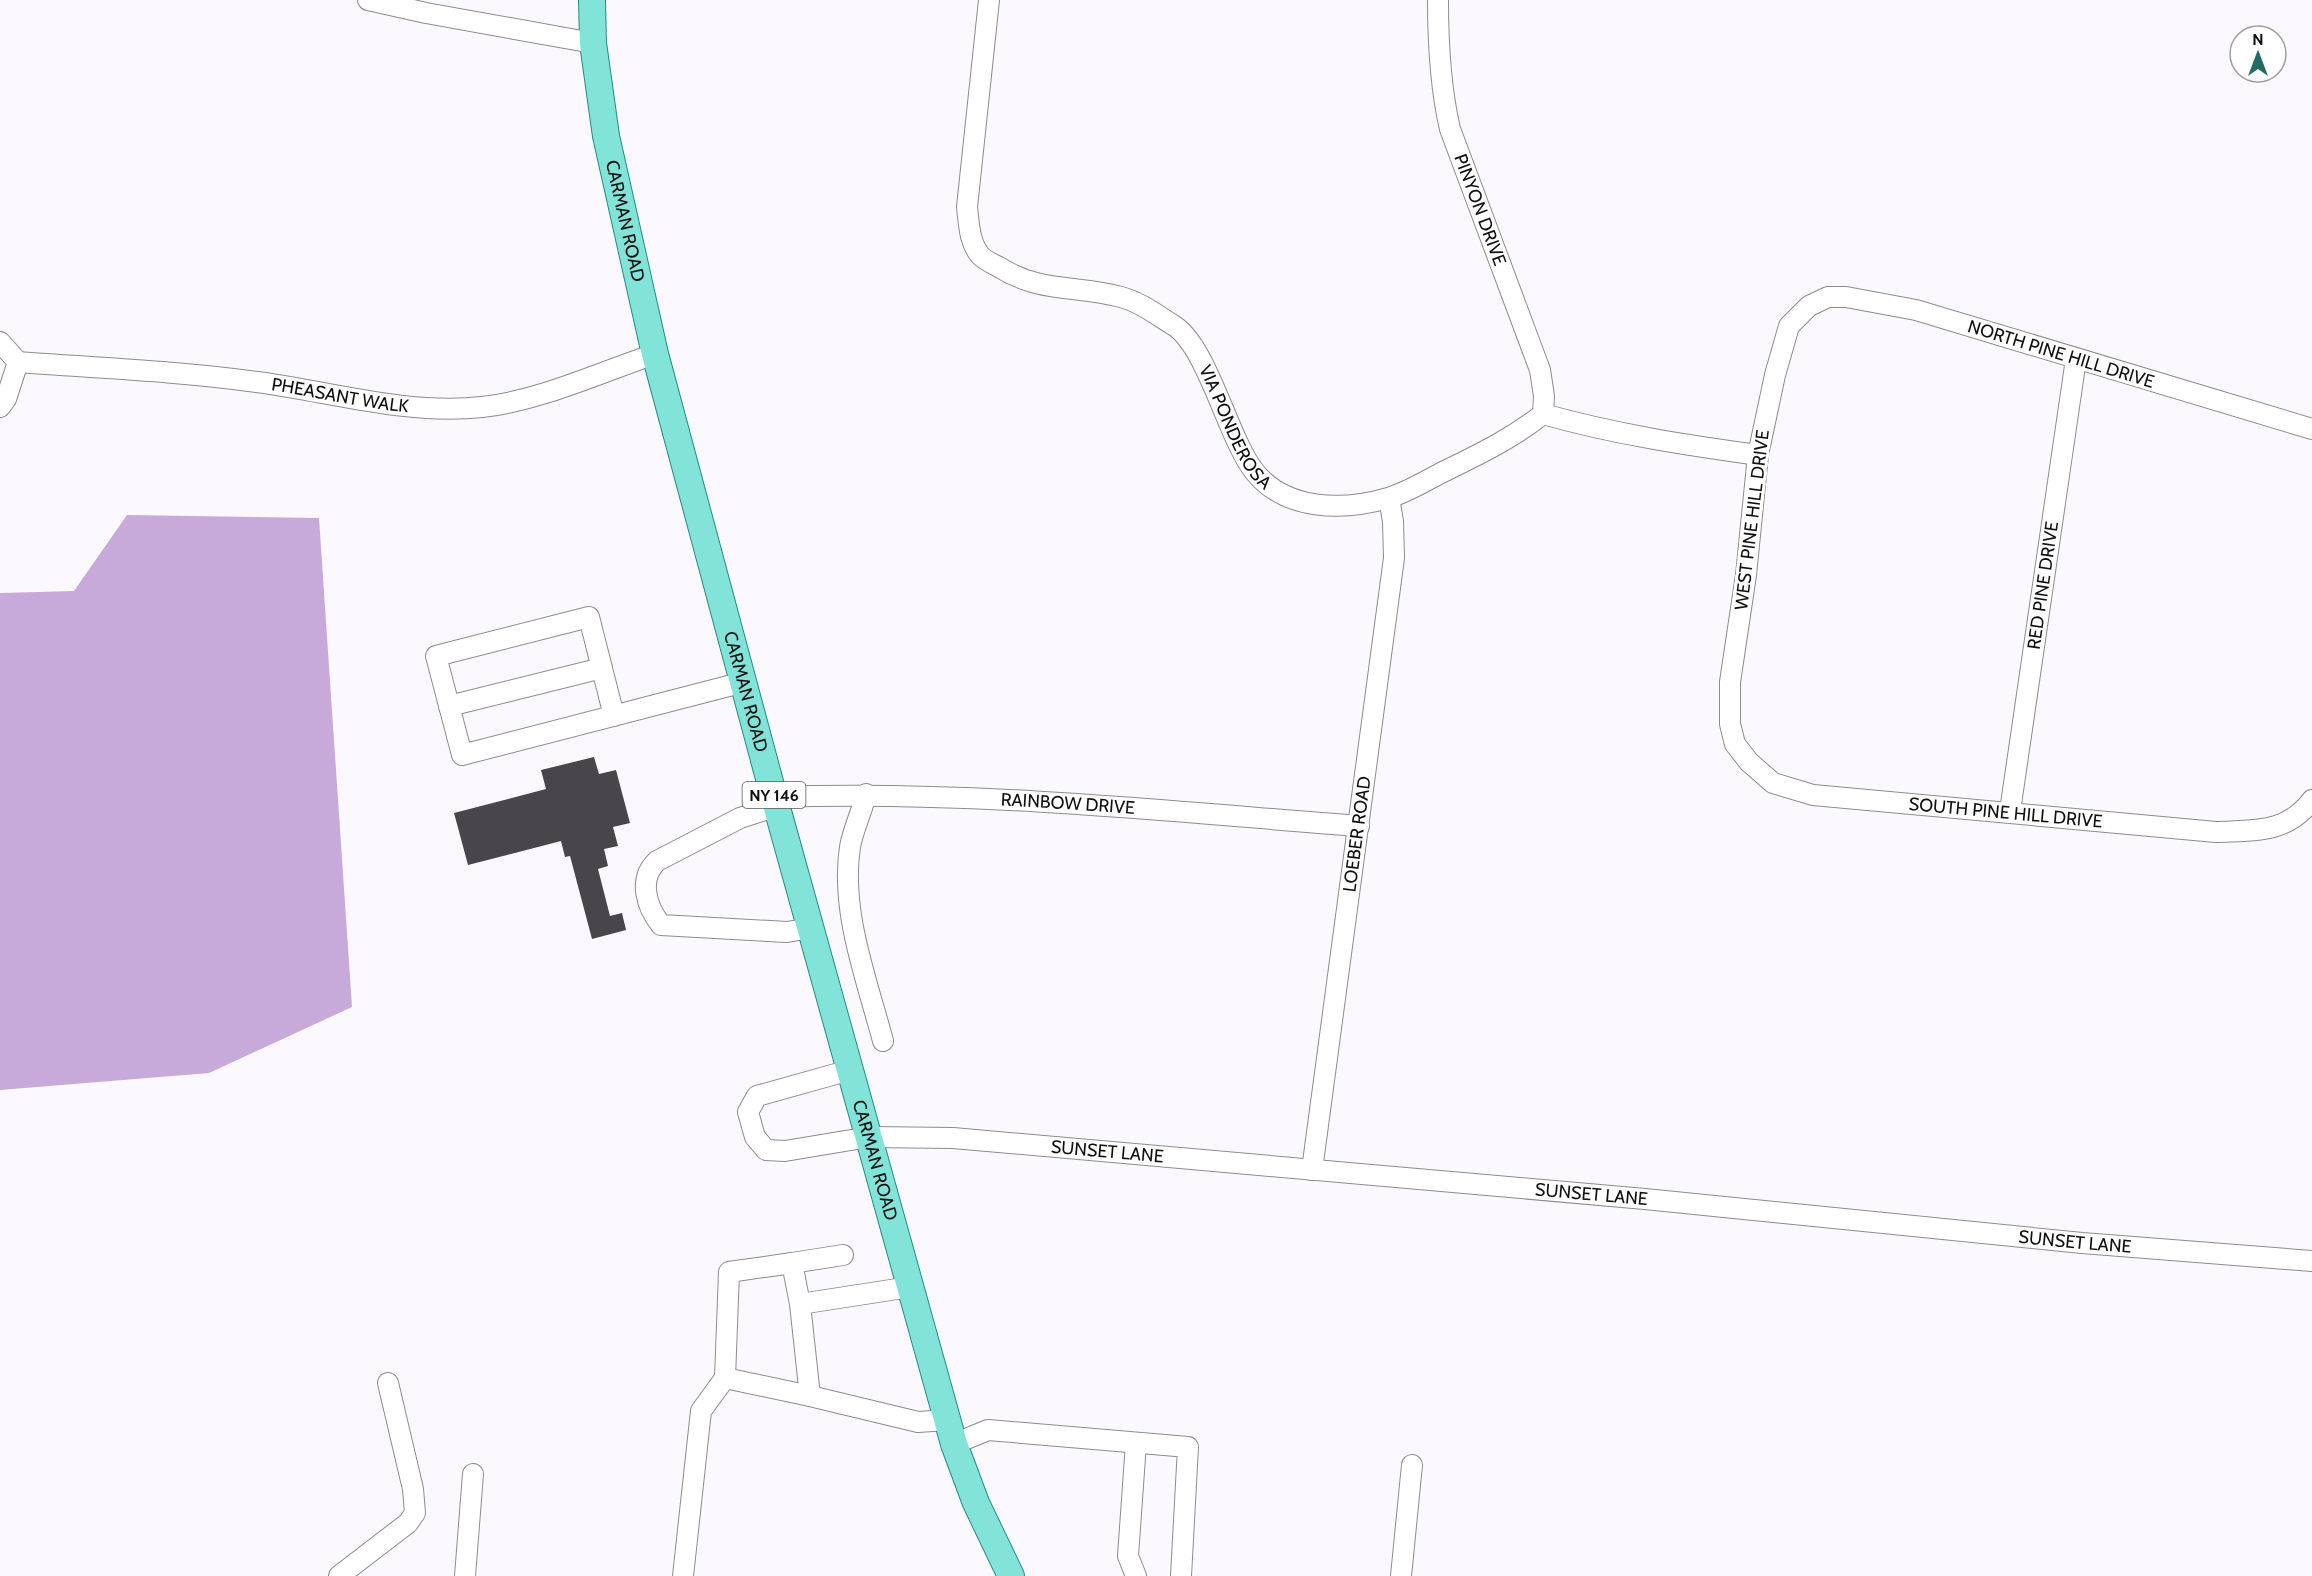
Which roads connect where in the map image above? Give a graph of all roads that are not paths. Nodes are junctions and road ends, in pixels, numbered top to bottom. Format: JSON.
{"nodes":[{"id":1,"x":368,"y":0,"type":"edge"},
{"id":2,"x":592,"y":0,"type":"edge"},
{"id":3,"x":989,"y":0,"type":"edge"},
{"id":4,"x":1438,"y":0,"type":"edge"},
{"id":5,"x":593,"y":43,"type":"junction"},
{"id":6,"x":1809,"y":306,"type":"joint"},
{"id":7,"x":0,"y":342,"type":"edge"},
{"id":8,"x":655,"y":354,"type":"junction"},
{"id":9,"x":2076,"y":358,"type":"junction"},
{"id":10,"x":18,"y":362,"type":"junction"},
{"id":11,"x":0,"y":407,"type":"edge"},
{"id":12,"x":1543,"y":414,"type":"junction"},
{"id":13,"x":2312,"y":429,"type":"edge"},
{"id":14,"x":1758,"y":455,"type":"junction"},
{"id":15,"x":1389,"y":498,"type":"junction"},
{"id":16,"x":602,"y":668,"type":"junction"},
{"id":17,"x":744,"y":682,"type":"junction"},
{"id":18,"x":449,"y":706,"type":"junction"},
{"id":19,"x":614,"y":716,"type":"junction"},
{"id":20,"x":1735,"y":744,"type":"joint"},
{"id":21,"x":866,"y":794,"type":"junction"},
{"id":22,"x":2312,"y":800,"type":"edge"},
{"id":23,"x":776,"y":802,"type":"junction"},
{"id":24,"x":2010,"y":811,"type":"junction"},
{"id":25,"x":1359,"y":826,"type":"junction"},
{"id":26,"x":811,"y":928,"type":"junction"},
{"id":27,"x":883,"y":1041,"type":"dead end"},
{"id":28,"x":850,"y":1070,"type":"junction"},
{"id":29,"x":869,"y":1137,"type":"junction"},
{"id":30,"x":1312,"y":1170,"type":"junction"},
{"id":31,"x":843,"y":1255,"type":"dead end"},
{"id":32,"x":2312,"y":1261,"type":"edge"},
{"id":33,"x":792,"y":1263,"type":"junction"},
{"id":34,"x":910,"y":1287,"type":"junction"},
{"id":35,"x":800,"y":1304,"type":"junction"},
{"id":36,"x":725,"y":1378,"type":"junction"},
{"id":37,"x":388,"y":1383,"type":"dead end"},
{"id":38,"x":810,"y":1396,"type":"junction"},
{"id":39,"x":947,"y":1419,"type":"junction"},
{"id":40,"x":1136,"y":1443,"type":"junction"},
{"id":41,"x":954,"y":1444,"type":"junction"},
{"id":42,"x":1412,"y":1466,"type":"dead end"},
{"id":43,"x":473,"y":1474,"type":"dead end"},
{"id":44,"x":339,"y":1576,"type":"edge"},
{"id":45,"x":465,"y":1576,"type":"edge"},
{"id":46,"x":683,"y":1576,"type":"edge"},
{"id":47,"x":1011,"y":1576,"type":"edge"},
{"id":48,"x":1136,"y":1576,"type":"edge"},
{"id":49,"x":1181,"y":1576,"type":"edge"},
{"id":50,"x":1401,"y":1576,"type":"edge"}],
"edges":[{"from":1,"to":5,"type":"street"},
{"from":2,"to":5,"type":"main road","name":"CARMAN ROAD","number":"NY 146"},
{"from":3,"to":15,"type":"street","name":"VIA PONDEROSA"},
{"from":4,"to":12,"type":"street","name":"PINYON DRIVE"},
{"from":5,"to":8,"type":"main road","name":"CARMAN ROAD","number":"NY 146"},
{"from":6,"to":9,"type":"street","name":"NORTH PINE HILL DRIVE"},
{"from":6,"to":14,"type":"street","name":"WEST PINE HILL DRIVE"},
{"from":7,"to":10,"type":"street"},
{"from":8,"to":10,"type":"street","name":"PHEASANT WALK"},
{"from":8,"to":17,"type":"main road","name":"CARMAN ROAD","number":"NY 146"},
{"from":9,"to":13,"type":"street","name":"NORTH PINE HILL DRIVE"},
{"from":9,"to":24,"type":"street","name":"RED PINE DRIVE"},
{"from":10,"to":11,"type":"street"},
{"from":12,"to":14,"type":"street"},
{"from":12,"to":15,"type":"street","name":"VIA PONDEROSA"},
{"from":14,"to":20,"type":"street","name":"WEST PINE HILL DRIVE"},
{"from":15,"to":25,"type":"street","name":"LOEBER ROAD"},
{"from":16,"to":18,"type":"street"},
{"from":16,"to":18,"type":"street"},
{"from":16,"to":19,"type":"street"},
{"from":17,"to":19,"type":"street"},
{"from":17,"to":23,"type":"main road","name":"CARMAN ROAD","number":"NY 146"},
{"from":18,"to":19,"type":"street"},
{"from":20,"to":24,"type":"street","name":"SOUTH PINE HILL DRIVE"},
{"from":21,"to":23,"type":"street","name":"RAINBOW DRIVE"},
{"from":21,"to":25,"type":"street","name":"RAINBOW DRIVE"},
{"from":21,"to":27,"type":"street"},
{"from":22,"to":24,"type":"street","name":"SOUTH PINE HILL DRIVE"},
{"from":23,"to":26,"type":"main road","name":"CARMAN ROAD","number":"NY 146"},
{"from":23,"to":26,"type":"street","name":"RAINBOW DRIVE"},
{"from":25,"to":30,"type":"street","name":"LOEBER ROAD"},
{"from":26,"to":28,"type":"main road","name":"CARMAN ROAD","number":"NY 146"},
{"from":28,"to":29,"type":"main road","name":"CARMAN ROAD","number":"NY 146"},
{"from":28,"to":29,"type":"street","name":"SUNSET LANE"},
{"from":29,"to":30,"type":"street","name":"SUNSET LANE"},
{"from":29,"to":34,"type":"main road","name":"CARMAN ROAD","number":"NY 146"},
{"from":30,"to":32,"type":"street","name":"SUNSET LANE"},
{"from":31,"to":33,"type":"street"},
{"from":33,"to":35,"type":"street"},
{"from":33,"to":36,"type":"street"},
{"from":34,"to":35,"type":"street"},
{"from":34,"to":39,"type":"main road","name":"CARMAN ROAD","number":"NY 146"},
{"from":35,"to":38,"type":"street"},
{"from":36,"to":38,"type":"street"},
{"from":36,"to":46,"type":"street"},
{"from":37,"to":44,"type":"street"},
{"from":38,"to":39,"type":"street"},
{"from":39,"to":41,"type":"main road","name":"CARMAN ROAD","number":"NY 146"},
{"from":40,"to":41,"type":"street"},
{"from":40,"to":48,"type":"street"},
{"from":40,"to":49,"type":"street"},
{"from":41,"to":47,"type":"main road","name":"CARMAN ROAD","number":"NY 146"},
{"from":42,"to":50,"type":"street"},
{"from":43,"to":45,"type":"street"}]}
